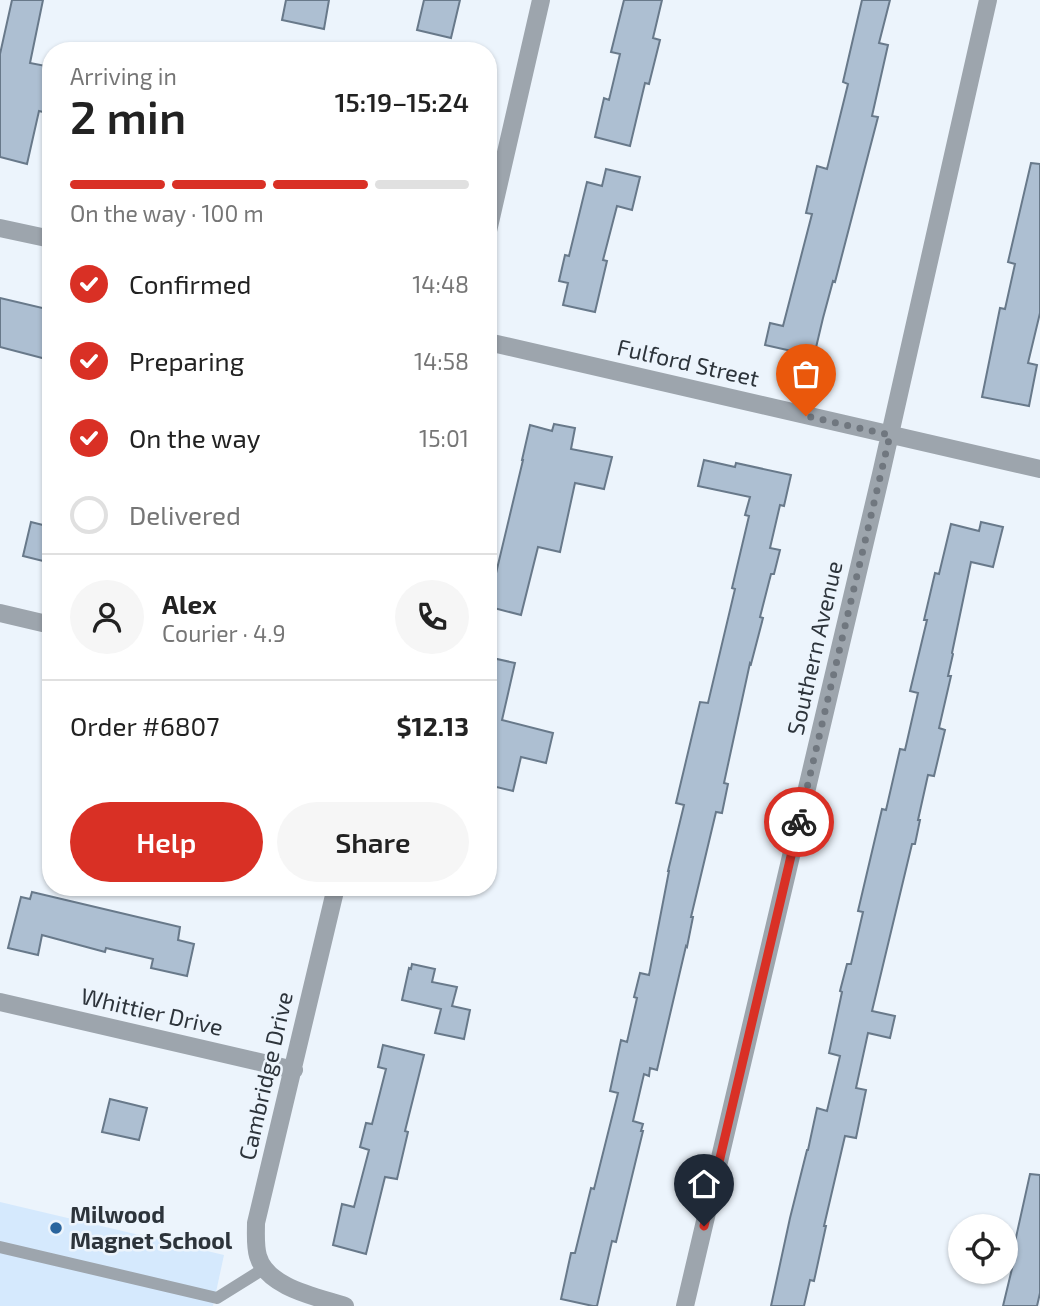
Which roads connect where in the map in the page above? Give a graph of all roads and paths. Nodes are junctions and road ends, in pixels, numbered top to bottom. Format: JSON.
{"nodes":[{"id":1,"x":541,"y":0,"type":"edge"},
{"id":2,"x":988,"y":0,"type":"edge"},
{"id":3,"x":497,"y":192,"type":"edge"},
{"id":4,"x":0,"y":228,"type":"edge"},
{"id":5,"x":42,"y":237,"type":"edge"},
{"id":6,"x":497,"y":344,"type":"edge"},
{"id":7,"x":890,"y":435,"type":"junction"},
{"id":8,"x":1040,"y":469,"type":"edge"},
{"id":9,"x":0,"y":613,"type":"edge"},
{"id":10,"x":42,"y":623,"type":"edge"},
{"id":11,"x":334,"y":896,"type":"edge"},
{"id":12,"x":0,"y":1002,"type":"edge"},
{"id":13,"x":293,"y":1070,"type":"junction"},
{"id":14,"x":0,"y":1247,"type":"edge"},
{"id":15,"x":266,"y":1271,"type":"junction"},
{"id":16,"x":345,"y":1306,"type":"edge"},
{"id":17,"x":685,"y":1306,"type":"edge"}],
"edges":[{"from":1,"to":3,"type":"street"},
{"from":2,"to":7,"type":"street","name":"Southern Avenue"},
{"from":4,"to":5,"type":"street"},
{"from":6,"to":7,"type":"street","name":"Fulford Street"},
{"from":7,"to":8,"type":"street","name":"Fulford Street"},
{"from":7,"to":17,"type":"street","name":"Southern Avenue"},
{"from":9,"to":10,"type":"street"},
{"from":11,"to":13,"type":"street","name":"Cambridge Drive"},
{"from":12,"to":13,"type":"street","name":"Whittier Drive"},
{"from":13,"to":15,"type":"street","name":"Cambridge Drive"},
{"from":14,"to":15,"type":"lane"},
{"from":15,"to":16,"type":"street"}]}
